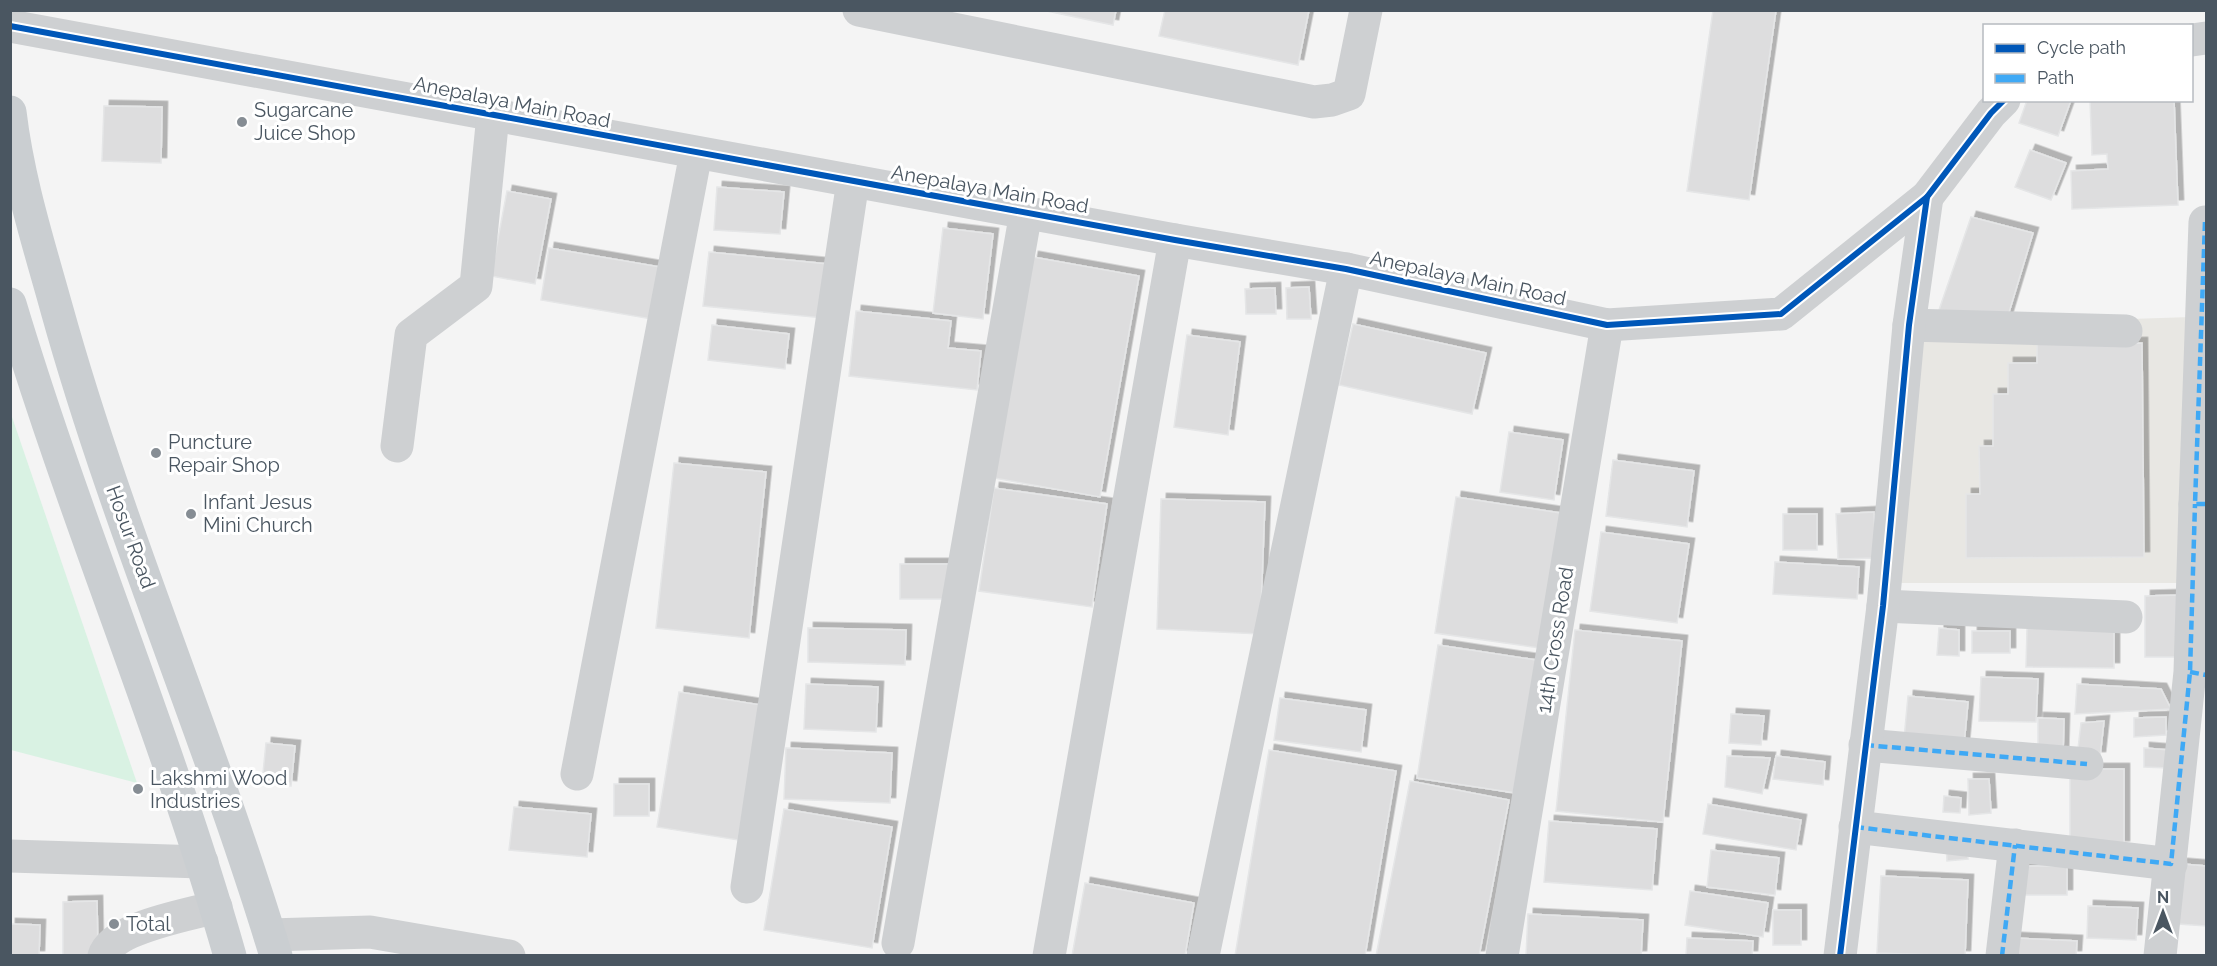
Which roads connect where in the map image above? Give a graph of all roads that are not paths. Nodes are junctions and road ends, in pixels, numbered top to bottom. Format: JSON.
{"nodes":[{"id":1,"x":859,"y":10,"type":"edge"},
{"id":2,"x":1366,"y":10,"type":"edge"},
{"id":3,"x":10,"y":26,"type":"edge"},
{"id":4,"x":2002,"y":102,"type":"edge"},
{"id":5,"x":10,"y":112,"type":"edge"},
{"id":6,"x":493,"y":115,"type":"junction"},
{"id":7,"x":696,"y":153,"type":"junction"},
{"id":8,"x":853,"y":181,"type":"junction"},
{"id":9,"x":1926,"y":197,"type":"junction"},
{"id":10,"x":1026,"y":212,"type":"junction"},
{"id":11,"x":2205,"y":222,"type":"edge"},
{"id":12,"x":1175,"y":240,"type":"junction"},
{"id":13,"x":2205,"y":259,"type":"edge"},
{"id":14,"x":1346,"y":268,"type":"junction"},
{"id":15,"x":10,"y":304,"type":"edge"},
{"id":16,"x":1607,"y":325,"type":"junction"},
{"id":17,"x":1909,"y":325,"type":"junction"},
{"id":18,"x":2127,"y":331,"type":"dead end"},
{"id":19,"x":397,"y":446,"type":"dead end"},
{"id":20,"x":2201,"y":504,"type":"edge"},
{"id":21,"x":1883,"y":606,"type":"junction"},
{"id":22,"x":2126,"y":617,"type":"dead end"},
{"id":23,"x":2198,"y":673,"type":"edge"},
{"id":24,"x":1865,"y":745,"type":"junction"},
{"id":25,"x":2087,"y":764,"type":"dead end"},
{"id":26,"x":577,"y":774,"type":"dead end"},
{"id":27,"x":1855,"y":827,"type":"junction"},
{"id":28,"x":2015,"y":845,"type":"junction"},
{"id":29,"x":10,"y":856,"type":"edge"},
{"id":30,"x":202,"y":862,"type":"junction"},
{"id":31,"x":2171,"y":864,"type":"junction"},
{"id":32,"x":747,"y":887,"type":"dead end"},
{"id":33,"x":216,"y":907,"type":"junction"},
{"id":34,"x":898,"y":943,"type":"dead end"},
{"id":35,"x":273,"y":945,"type":"edge"},
{"id":36,"x":104,"y":956,"type":"edge"},
{"id":37,"x":230,"y":956,"type":"edge"},
{"id":38,"x":509,"y":956,"type":"edge"},
{"id":39,"x":1049,"y":956,"type":"edge"},
{"id":40,"x":1203,"y":956,"type":"edge"},
{"id":41,"x":1502,"y":956,"type":"edge"},
{"id":42,"x":1840,"y":956,"type":"edge"},
{"id":43,"x":2001,"y":956,"type":"edge"},
{"id":44,"x":2160,"y":956,"type":"edge"}],
"edges":[{"from":1,"to":2,"type":"street"},
{"from":3,"to":6,"type":"street","name":"Anepalaya Main Road"},
{"from":4,"to":9,"type":"street","name":"Anepalaya Main Road"},
{"from":5,"to":35,"type":"main road","name":"Hosur Road"},
{"from":6,"to":7,"type":"street","name":"Anepalaya Main Road"},
{"from":6,"to":19,"type":"street"},
{"from":7,"to":8,"type":"street","name":"Anepalaya Main Road"},
{"from":7,"to":26,"type":"street"},
{"from":8,"to":10,"type":"street","name":"Anepalaya Main Road"},
{"from":8,"to":32,"type":"street"},
{"from":9,"to":16,"type":"street","name":"Anepalaya Main Road"},
{"from":9,"to":17,"type":"street","name":"Anepalaya Main Road"},
{"from":10,"to":12,"type":"street","name":"Anepalaya Main Road"},
{"from":10,"to":34,"type":"street"},
{"from":11,"to":13,"type":"street"},
{"from":12,"to":14,"type":"street","name":"Anepalaya Main Road"},
{"from":12,"to":39,"type":"street"},
{"from":13,"to":20,"type":"street"},
{"from":14,"to":16,"type":"street","name":"Anepalaya Main Road"},
{"from":14,"to":40,"type":"street"},
{"from":15,"to":30,"type":"main road","name":"Hosur Road"},
{"from":16,"to":41,"type":"street","name":"14th Cross Road"},
{"from":17,"to":18,"type":"street"},
{"from":17,"to":21,"type":"street","name":"Anepalaya Main Road"},
{"from":20,"to":23,"type":"street"},
{"from":21,"to":22,"type":"street"},
{"from":21,"to":24,"type":"street","name":"Anepalaya Main Road"},
{"from":23,"to":31,"type":"street"},
{"from":24,"to":25,"type":"street"},
{"from":24,"to":27,"type":"street","name":"Anepalaya Main Road"},
{"from":27,"to":28,"type":"street"},
{"from":27,"to":42,"type":"street","name":"Anepalaya Main Road"},
{"from":28,"to":31,"type":"street"},
{"from":28,"to":43,"type":"street"},
{"from":29,"to":30,"type":"street"},
{"from":30,"to":33,"type":"main road","name":"Hosur Road"},
{"from":31,"to":44,"type":"street"},
{"from":33,"to":36,"type":"street"},
{"from":33,"to":37,"type":"main road","name":"Hosur Road"},
{"from":35,"to":38,"type":"street"}]}
